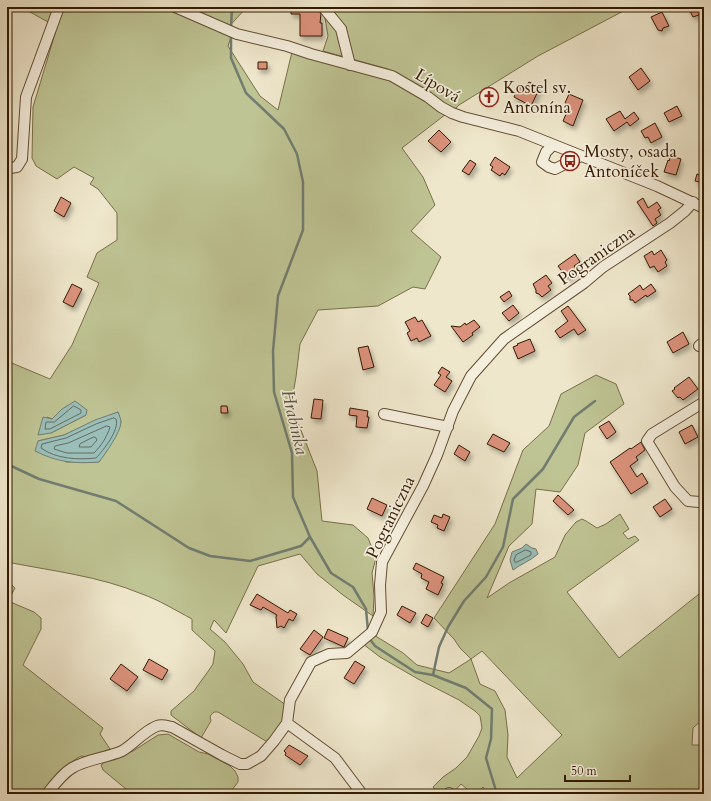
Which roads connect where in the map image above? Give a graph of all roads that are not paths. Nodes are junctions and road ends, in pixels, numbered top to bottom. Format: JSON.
{"nodes":[{"id":1,"x":58,"y":7,"type":"edge"},
{"id":2,"x":175,"y":7,"type":"edge"},
{"id":3,"x":324,"y":7,"type":"edge"},
{"id":4,"x":350,"y":65,"type":"junction"},
{"id":5,"x":553,"y":145,"type":"junction"},
{"id":6,"x":581,"y":156,"type":"junction"},
{"id":7,"x":7,"y":166,"type":"edge"},
{"id":8,"x":693,"y":202,"type":"junction"},
{"id":9,"x":704,"y":208,"type":"edge"},
{"id":10,"x":704,"y":402,"type":"edge"},
{"id":11,"x":384,"y":414,"type":"dead end"},
{"id":12,"x":448,"y":427,"type":"junction"},
{"id":13,"x":704,"y":500,"type":"edge"},
{"id":14,"x":287,"y":723,"type":"junction"},
{"id":15,"x":47,"y":794,"type":"edge"},
{"id":16,"x":362,"y":794,"type":"edge"}],
"edges":[{"from":1,"to":7,"type":"street"},
{"from":2,"to":4,"type":"street","name":"Lípová"},
{"from":3,"to":4,"type":"street"},
{"from":4,"to":5,"type":"street","name":"Lípová"},
{"from":5,"to":6,"type":"street","name":"Lípová"},
{"from":5,"to":6,"type":"street"},
{"from":6,"to":8,"type":"street","name":"Lípová"},
{"from":8,"to":9,"type":"street","name":"Lípová"},
{"from":8,"to":12,"type":"street","name":"Pograniczna"},
{"from":10,"to":13,"type":"street"},
{"from":11,"to":12,"type":"street"},
{"from":12,"to":14,"type":"street","name":"Pograniczna"},
{"from":14,"to":15,"type":"street","name":"Pograniczna"},
{"from":14,"to":16,"type":"street"}]}
